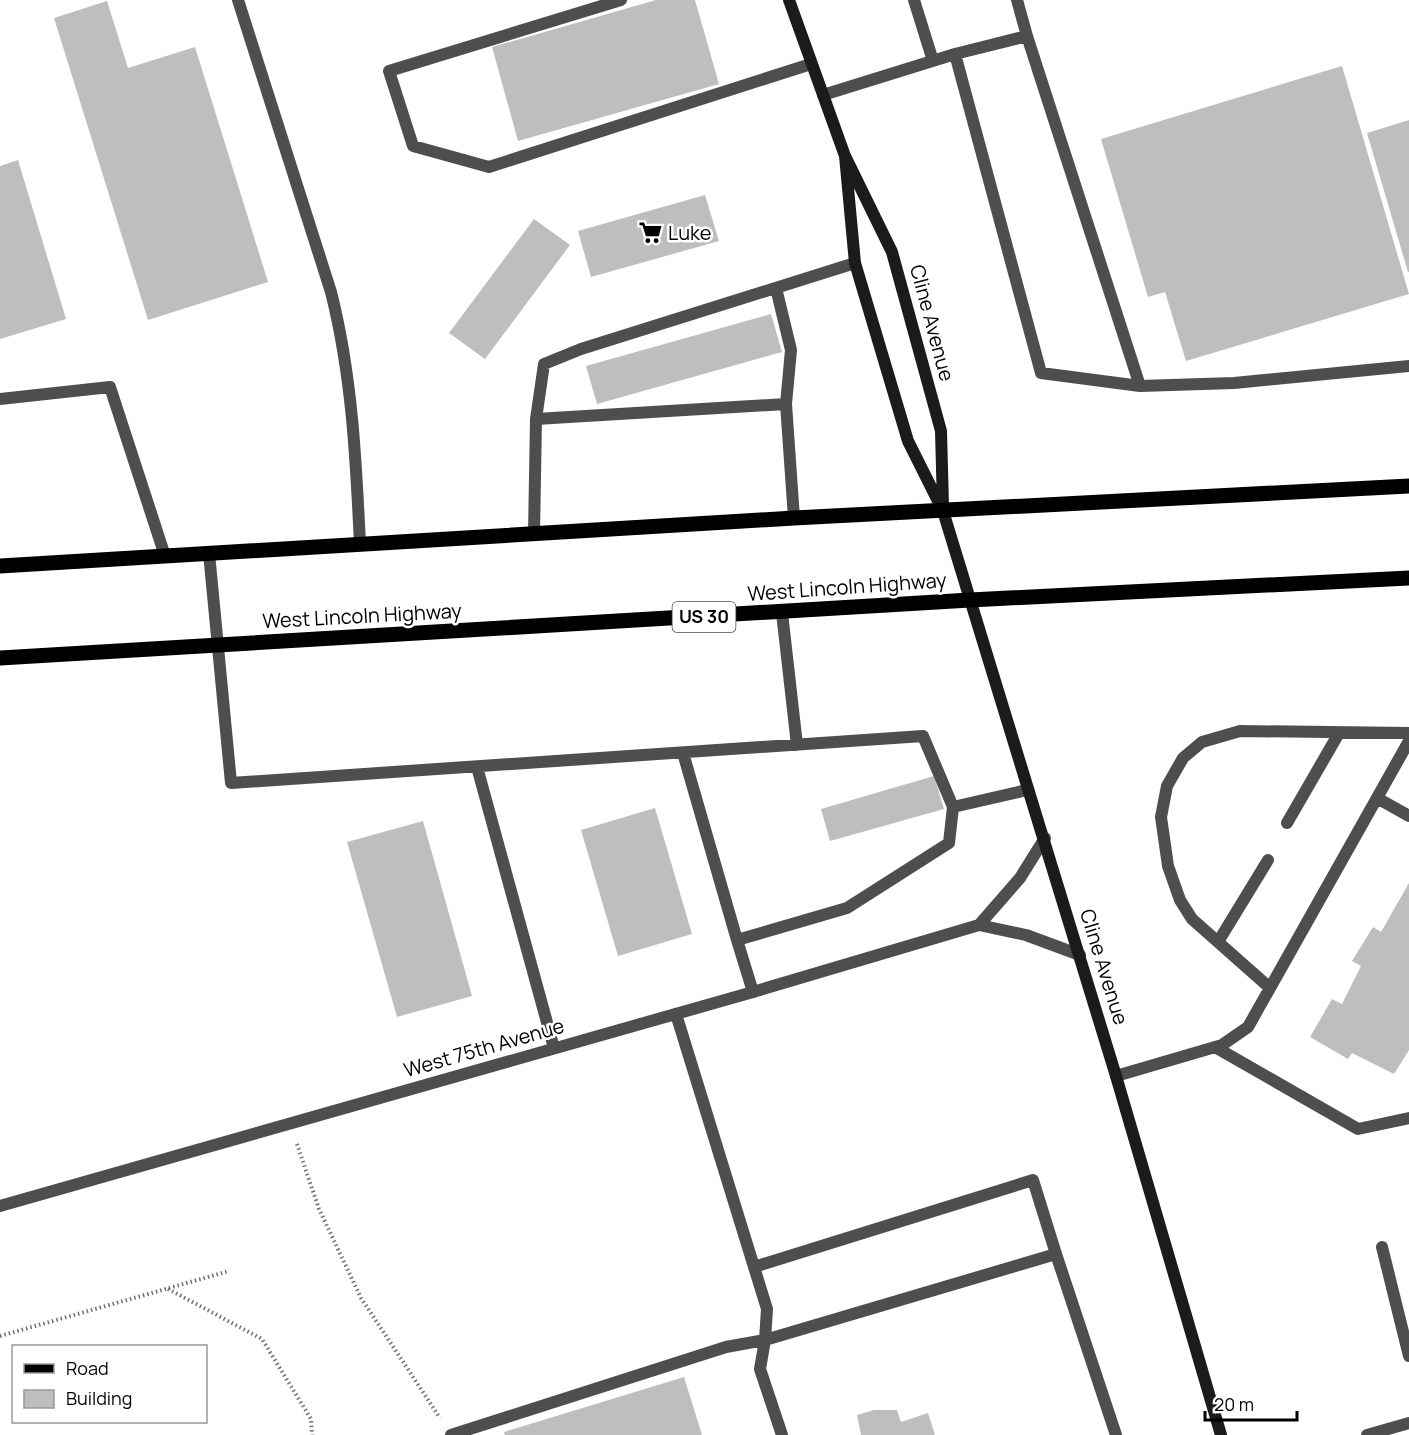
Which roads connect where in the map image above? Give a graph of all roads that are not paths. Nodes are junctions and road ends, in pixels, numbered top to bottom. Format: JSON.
{"nodes":[{"id":1,"x":238,"y":0,"type":"edge"},
{"id":2,"x":621,"y":0,"type":"edge"},
{"id":3,"x":789,"y":0,"type":"edge"},
{"id":4,"x":914,"y":0,"type":"edge"},
{"id":5,"x":1017,"y":0,"type":"edge"},
{"id":6,"x":1027,"y":36,"type":"junction"},
{"id":7,"x":955,"y":54,"type":"junction"},
{"id":8,"x":933,"y":61,"type":"junction"},
{"id":9,"x":811,"y":64,"type":"junction"},
{"id":10,"x":823,"y":95,"type":"junction"},
{"id":11,"x":845,"y":156,"type":"junction"},
{"id":12,"x":855,"y":263,"type":"junction"},
{"id":13,"x":776,"y":288,"type":"junction"},
{"id":14,"x":1409,"y":366,"type":"edge"},
{"id":15,"x":1140,"y":386,"type":"junction"},
{"id":16,"x":0,"y":399,"type":"edge"},
{"id":17,"x":786,"y":405,"type":"junction"},
{"id":18,"x":536,"y":419,"type":"junction"},
{"id":19,"x":1409,"y":486,"type":"edge"},
{"id":20,"x":944,"y":511,"type":"junction"},
{"id":21,"x":794,"y":519,"type":"junction"},
{"id":22,"x":534,"y":534,"type":"junction"},
{"id":23,"x":360,"y":544,"type":"junction"},
{"id":24,"x":209,"y":553,"type":"junction"},
{"id":25,"x":165,"y":556,"type":"junction"},
{"id":26,"x":0,"y":566,"type":"edge"},
{"id":27,"x":1409,"y":578,"type":"edge"},
{"id":28,"x":970,"y":600,"type":"junction"},
{"id":29,"x":782,"y":613,"type":"junction"},
{"id":30,"x":218,"y":646,"type":"junction"},
{"id":31,"x":0,"y":658,"type":"edge"},
{"id":32,"x":1339,"y":733,"type":"junction"},
{"id":33,"x":1409,"y":733,"type":"edge"},
{"id":34,"x":1409,"y":741,"type":"edge"},
{"id":35,"x":797,"y":745,"type":"junction"},
{"id":36,"x":683,"y":753,"type":"junction"},
{"id":37,"x":477,"y":767,"type":"junction"},
{"id":38,"x":1027,"y":790,"type":"junction"},
{"id":39,"x":1377,"y":798,"type":"junction"},
{"id":40,"x":953,"y":807,"type":"junction"},
{"id":41,"x":1409,"y":816,"type":"edge"},
{"id":42,"x":1287,"y":823,"type":"dead end"},
{"id":43,"x":1045,"y":838,"type":"junction"},
{"id":44,"x":1268,"y":860,"type":"dead end"},
{"id":45,"x":979,"y":925,"type":"junction"},
{"id":46,"x":737,"y":940,"type":"junction"},
{"id":47,"x":1218,"y":942,"type":"junction"},
{"id":48,"x":1080,"y":955,"type":"junction"},
{"id":49,"x":1270,"y":988,"type":"junction"},
{"id":50,"x":753,"y":992,"type":"junction"},
{"id":51,"x":675,"y":1014,"type":"junction"},
{"id":52,"x":1215,"y":1047,"type":"junction"},
{"id":53,"x":554,"y":1048,"type":"junction"},
{"id":54,"x":1116,"y":1076,"type":"junction"},
{"id":55,"x":1409,"y":1118,"type":"edge"},
{"id":56,"x":0,"y":1206,"type":"edge"},
{"id":57,"x":1382,"y":1247,"type":"dead end"},
{"id":58,"x":1056,"y":1254,"type":"junction"},
{"id":59,"x":754,"y":1267,"type":"junction"},
{"id":60,"x":765,"y":1340,"type":"junction"},
{"id":61,"x":1409,"y":1356,"type":"edge"},
{"id":62,"x":1409,"y":1423,"type":"edge"},
{"id":63,"x":450,"y":1434,"type":"edge"},
{"id":64,"x":782,"y":1435,"type":"edge"},
{"id":65,"x":1116,"y":1435,"type":"edge"},
{"id":66,"x":1221,"y":1435,"type":"edge"},
{"id":67,"x":1367,"y":1435,"type":"edge"}],
"edges":[{"from":1,"to":23,"type":"street"},
{"from":2,"to":9,"type":"street"},
{"from":3,"to":9,"type":"street","name":"Cline Avenue"},
{"from":4,"to":8,"type":"street"},
{"from":5,"to":6,"type":"street"},
{"from":6,"to":7,"type":"street"},
{"from":6,"to":15,"type":"street"},
{"from":7,"to":8,"type":"street"},
{"from":7,"to":15,"type":"street"},
{"from":8,"to":10,"type":"street"},
{"from":9,"to":10,"type":"street","name":"Cline Avenue"},
{"from":10,"to":11,"type":"street","name":"Cline Avenue"},
{"from":11,"to":12,"type":"street","name":"Cline Avenue"},
{"from":11,"to":20,"type":"street","name":"Cline Avenue"},
{"from":12,"to":13,"type":"street"},
{"from":12,"to":20,"type":"street","name":"Cline Avenue"},
{"from":13,"to":17,"type":"street"},
{"from":13,"to":18,"type":"street"},
{"from":14,"to":15,"type":"street"},
{"from":16,"to":25,"type":"street"},
{"from":17,"to":18,"type":"street"},
{"from":17,"to":21,"type":"street"},
{"from":18,"to":22,"type":"street"},
{"from":19,"to":20,"type":"main road"},
{"from":20,"to":21,"type":"main road"},
{"from":20,"to":28,"type":"street","name":"Cline Avenue"},
{"from":21,"to":22,"type":"main road"},
{"from":22,"to":23,"type":"main road"},
{"from":23,"to":24,"type":"main road"},
{"from":24,"to":25,"type":"main road"},
{"from":24,"to":30,"type":"street"},
{"from":25,"to":26,"type":"main road"},
{"from":27,"to":28,"type":"main road","name":"West Lincoln Highway","number":"US 30"},
{"from":28,"to":29,"type":"main road","name":"West Lincoln Highway","number":"US 30"},
{"from":28,"to":38,"type":"street","name":"Cline Avenue"},
{"from":29,"to":30,"type":"main road","name":"West Lincoln Highway","number":"US 30"},
{"from":29,"to":35,"type":"street"},
{"from":30,"to":31,"type":"main road","name":"West Lincoln Highway","number":"US 30"},
{"from":30,"to":37,"type":"street"},
{"from":32,"to":33,"type":"street"},
{"from":32,"to":42,"type":"street"},
{"from":32,"to":47,"type":"street"},
{"from":34,"to":39,"type":"street"},
{"from":35,"to":36,"type":"street"},
{"from":35,"to":40,"type":"street"},
{"from":36,"to":37,"type":"street"},
{"from":36,"to":46,"type":"street"},
{"from":37,"to":53,"type":"street"},
{"from":38,"to":40,"type":"street"},
{"from":38,"to":43,"type":"street","name":"Cline Avenue"},
{"from":39,"to":41,"type":"street"},
{"from":39,"to":49,"type":"street"},
{"from":40,"to":46,"type":"street"},
{"from":43,"to":45,"type":"street"},
{"from":43,"to":48,"type":"street","name":"Cline Avenue"},
{"from":44,"to":47,"type":"street"},
{"from":45,"to":48,"type":"street","name":"West 75th Avenue"},
{"from":45,"to":50,"type":"street","name":"West 75th Avenue"},
{"from":46,"to":50,"type":"street"},
{"from":47,"to":49,"type":"street"},
{"from":48,"to":54,"type":"street","name":"Cline Avenue"},
{"from":49,"to":52,"type":"street"},
{"from":50,"to":51,"type":"street","name":"West 75th Avenue"},
{"from":51,"to":53,"type":"street","name":"West 75th Avenue"},
{"from":51,"to":59,"type":"street"},
{"from":52,"to":54,"type":"street"},
{"from":52,"to":55,"type":"street"},
{"from":53,"to":56,"type":"street","name":"West 75th Avenue"},
{"from":54,"to":66,"type":"street","name":"Cline Avenue"},
{"from":57,"to":61,"type":"street"},
{"from":58,"to":59,"type":"street"},
{"from":58,"to":60,"type":"street"},
{"from":58,"to":65,"type":"street"},
{"from":59,"to":60,"type":"street"},
{"from":60,"to":63,"type":"street"},
{"from":60,"to":64,"type":"street"},
{"from":62,"to":67,"type":"street"}]}
